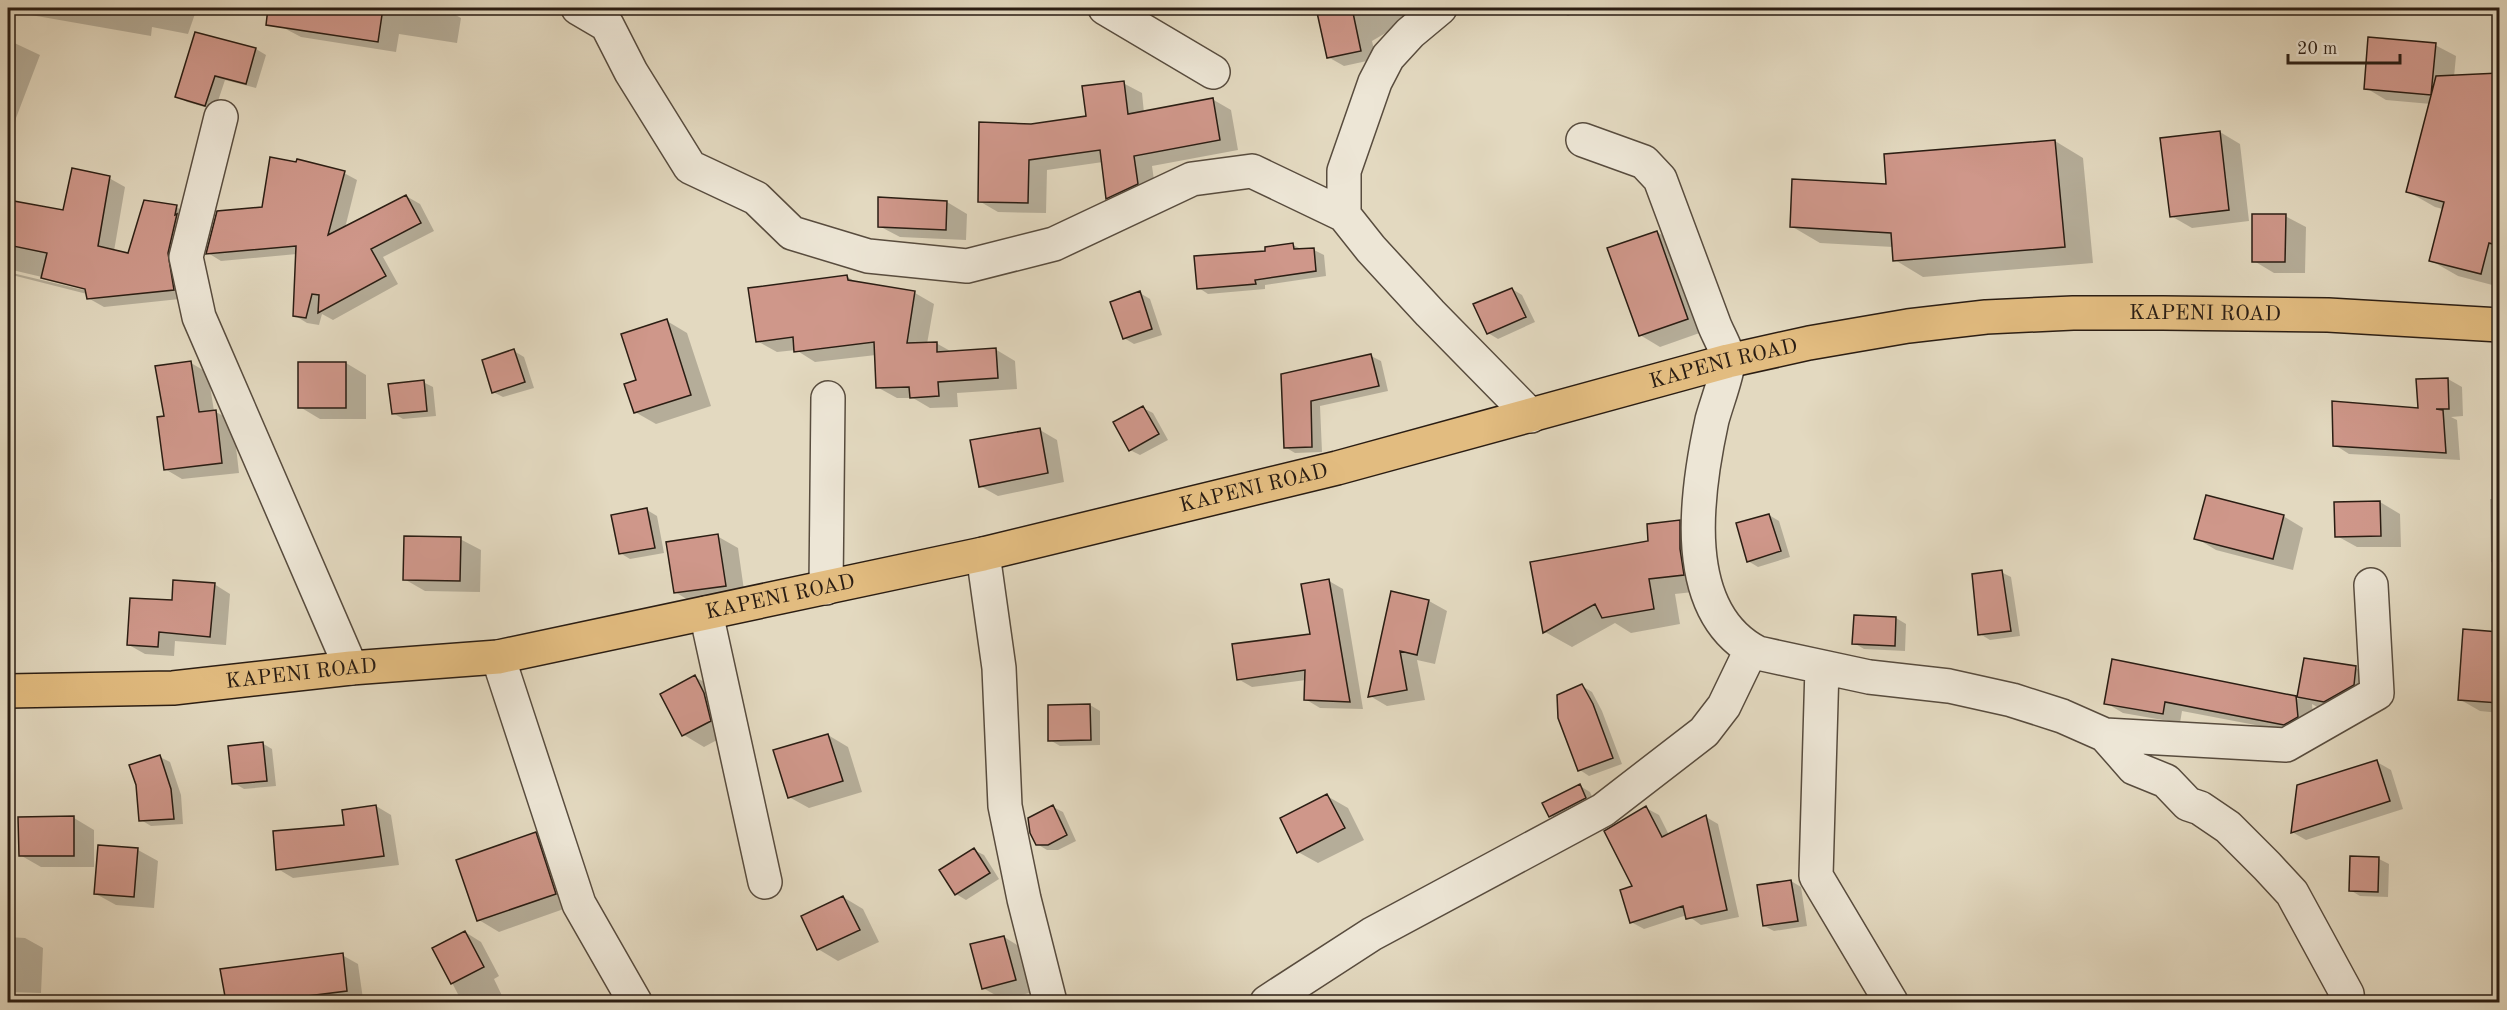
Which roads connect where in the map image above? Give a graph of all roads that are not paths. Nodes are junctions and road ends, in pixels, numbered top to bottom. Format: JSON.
{"nodes":[{"id":1,"x":578,"y":8,"type":"edge"},
{"id":2,"x":1105,"y":8,"type":"edge"},
{"id":3,"x":1440,"y":8,"type":"edge"},
{"id":4,"x":1213,"y":72,"type":"dead end"},
{"id":5,"x":221,"y":117,"type":"dead end"},
{"id":6,"x":1582,"y":140,"type":"dead end"},
{"id":7,"x":1344,"y":215,"type":"junction"},
{"id":8,"x":2499,"y":325,"type":"edge"},
{"id":9,"x":1728,"y":362,"type":"junction"},
{"id":10,"x":828,"y":398,"type":"dead end"},
{"id":11,"x":1532,"y":417,"type":"junction"},
{"id":12,"x":983,"y":554,"type":"junction"},
{"id":13,"x":2371,"y":585,"type":"dead end"},
{"id":14,"x":826,"y":588,"type":"junction"},
{"id":15,"x":706,"y":613,"type":"junction"},
{"id":16,"x":1751,"y":650,"type":"junction"},
{"id":17,"x":498,"y":657,"type":"junction"},
{"id":18,"x":351,"y":668,"type":"junction"},
{"id":19,"x":1822,"y":668,"type":"junction"},
{"id":20,"x":8,"y":691,"type":"edge"},
{"id":21,"x":2105,"y":735,"type":"junction"},
{"id":22,"x":765,"y":882,"type":"dead end"},
{"id":23,"x":635,"y":1002,"type":"edge"},
{"id":24,"x":1050,"y":1002,"type":"edge"},
{"id":25,"x":1267,"y":1002,"type":"edge"},
{"id":26,"x":1891,"y":1002,"type":"edge"},
{"id":27,"x":2348,"y":1002,"type":"edge"}],
"edges":[{"from":1,"to":7,"type":"street"},
{"from":2,"to":4,"type":"street"},
{"from":3,"to":7,"type":"street"},
{"from":5,"to":18,"type":"street"},
{"from":6,"to":9,"type":"street"},
{"from":7,"to":11,"type":"street"},
{"from":8,"to":9,"type":"main road","name":"KAPENI ROAD"},
{"from":9,"to":11,"type":"main road","name":"KAPENI ROAD"},
{"from":9,"to":16,"type":"street"},
{"from":10,"to":14,"type":"street"},
{"from":11,"to":12,"type":"main road","name":"KAPENI ROAD"},
{"from":12,"to":14,"type":"main road","name":"KAPENI ROAD"},
{"from":12,"to":24,"type":"street"},
{"from":13,"to":21,"type":"street"},
{"from":14,"to":15,"type":"main road","name":"KAPENI ROAD"},
{"from":15,"to":17,"type":"main road","name":"KAPENI ROAD"},
{"from":15,"to":22,"type":"street"},
{"from":16,"to":19,"type":"street"},
{"from":16,"to":25,"type":"street"},
{"from":17,"to":18,"type":"main road","name":"KAPENI ROAD"},
{"from":17,"to":23,"type":"street"},
{"from":18,"to":20,"type":"main road","name":"KAPENI ROAD"},
{"from":19,"to":21,"type":"street"},
{"from":19,"to":26,"type":"street"},
{"from":21,"to":27,"type":"street"}]}
